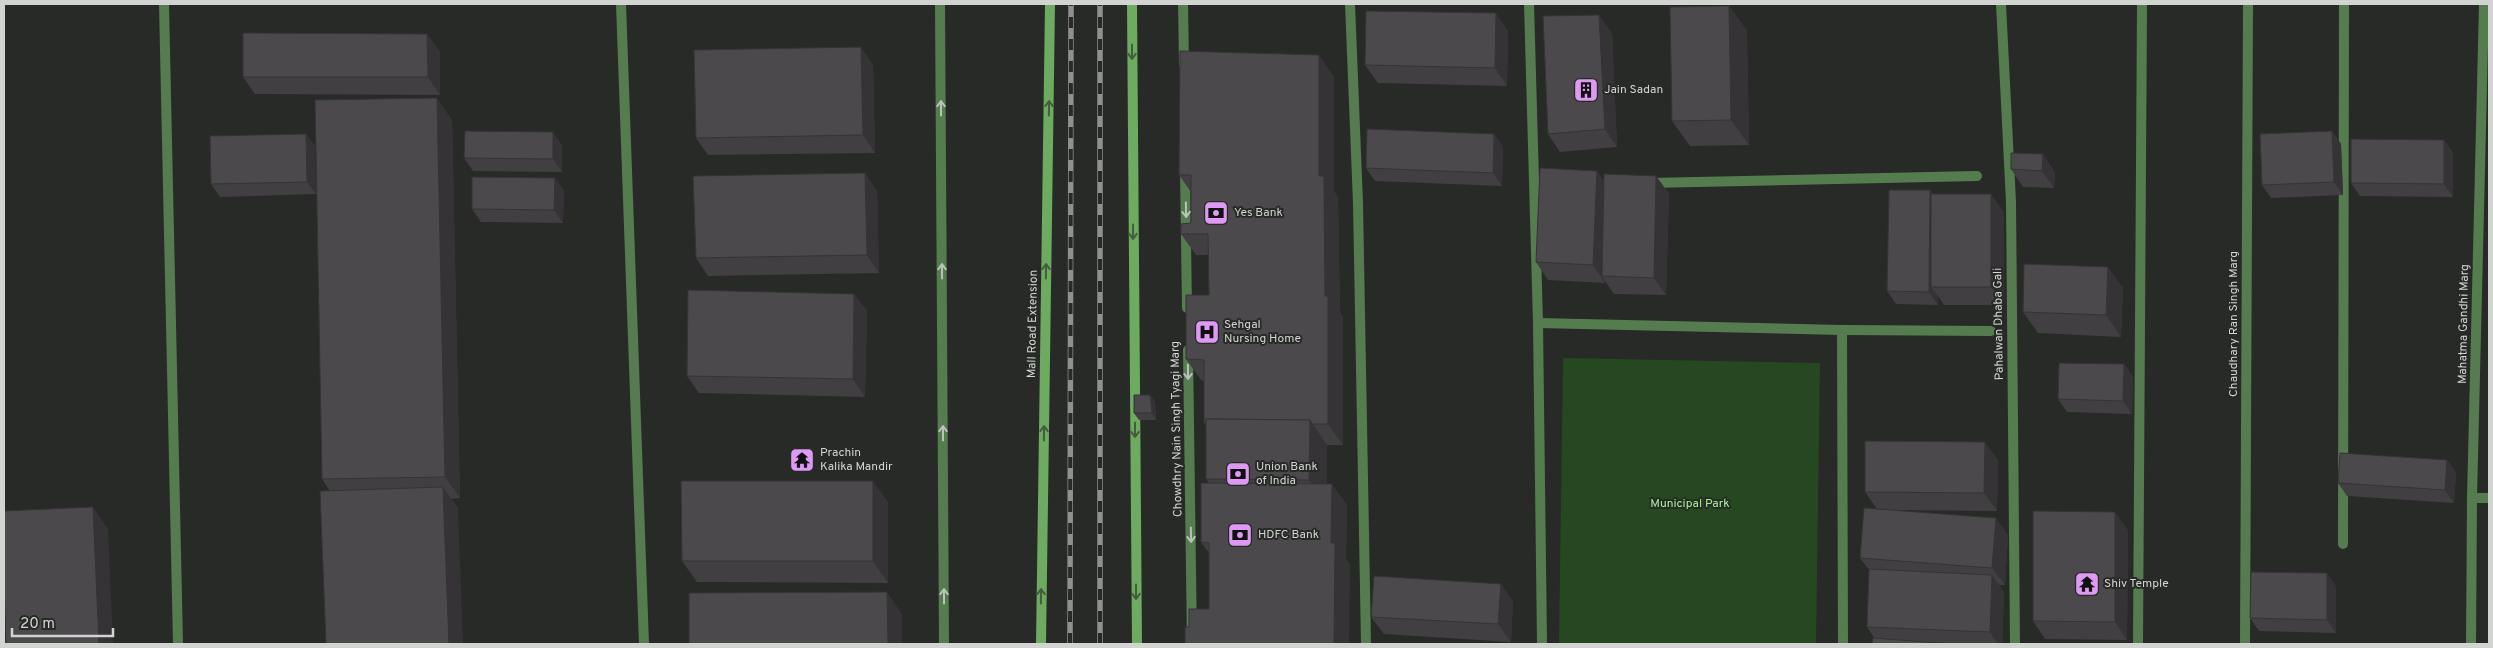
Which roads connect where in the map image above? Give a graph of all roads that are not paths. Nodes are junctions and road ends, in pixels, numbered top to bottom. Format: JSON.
{"nodes":[{"id":1,"x":164,"y":4,"type":"edge"},
{"id":2,"x":621,"y":4,"type":"edge"},
{"id":3,"x":940,"y":4,"type":"edge"},
{"id":4,"x":1050,"y":4,"type":"edge"},
{"id":5,"x":1132,"y":4,"type":"edge"},
{"id":6,"x":1183,"y":4,"type":"edge"},
{"id":7,"x":1350,"y":4,"type":"edge"},
{"id":8,"x":1529,"y":4,"type":"edge"},
{"id":9,"x":2001,"y":4,"type":"edge"},
{"id":10,"x":2142,"y":4,"type":"edge"},
{"id":11,"x":2248,"y":4,"type":"edge"},
{"id":12,"x":2344,"y":4,"type":"edge"},
{"id":13,"x":2484,"y":4,"type":"edge"},
{"id":14,"x":1184,"y":72,"type":"edge"},
{"id":15,"x":1185,"y":160,"type":"edge"},
{"id":16,"x":1977,"y":176,"type":"dead end"},
{"id":17,"x":1641,"y":183,"type":"edge"},
{"id":18,"x":1188,"y":317,"type":"edge"},
{"id":19,"x":1538,"y":323,"type":"junction"},
{"id":20,"x":1842,"y":330,"type":"junction"},
{"id":21,"x":1991,"y":331,"type":"dead end"},
{"id":22,"x":1188,"y":336,"type":"edge"},
{"id":23,"x":2472,"y":498,"type":"junction"},
{"id":24,"x":2489,"y":498,"type":"edge"},
{"id":25,"x":2343,"y":544,"type":"dead end"},
{"id":26,"x":178,"y":644,"type":"edge"},
{"id":27,"x":644,"y":644,"type":"edge"},
{"id":28,"x":944,"y":644,"type":"edge"},
{"id":29,"x":1041,"y":644,"type":"edge"},
{"id":30,"x":1137,"y":644,"type":"edge"},
{"id":31,"x":1192,"y":644,"type":"edge"},
{"id":32,"x":1366,"y":644,"type":"edge"},
{"id":33,"x":1542,"y":644,"type":"edge"},
{"id":34,"x":1843,"y":644,"type":"edge"},
{"id":35,"x":2015,"y":644,"type":"edge"},
{"id":36,"x":2138,"y":644,"type":"edge"},
{"id":37,"x":2244,"y":644,"type":"edge"},
{"id":38,"x":2471,"y":644,"type":"edge"}],
"edges":[{"from":1,"to":26,"type":"street"},
{"from":2,"to":27,"type":"street"},
{"from":28,"to":3,"type":"street","one_way":true},
{"from":29,"to":4,"type":"main road","name":"Mall Road Extension","one_way":true},
{"from":5,"to":30,"type":"main road","one_way":true},
{"from":6,"to":14,"type":"street"},
{"from":7,"to":32,"type":"street"},
{"from":8,"to":19,"type":"street"},
{"from":9,"to":35,"type":"street","name":"Pahalwan Dhaba Gali"},
{"from":10,"to":36,"type":"street"},
{"from":11,"to":37,"type":"street","name":"Chaudhary Ran Singh Marg"},
{"from":12,"to":25,"type":"street"},
{"from":13,"to":23,"type":"street","name":"Mahatma Gandhi Marg"},
{"from":15,"to":18,"type":"street","one_way":true},
{"from":16,"to":17,"type":"street"},
{"from":19,"to":20,"type":"street"},
{"from":19,"to":33,"type":"street"},
{"from":20,"to":21,"type":"street"},
{"from":20,"to":34,"type":"street"},
{"from":22,"to":31,"type":"street","name":"Chowdhry Nain Singh Tyagi Marg","one_way":true},
{"from":23,"to":24,"type":"street"},
{"from":23,"to":38,"type":"street","name":"Mahatma Gandhi Marg"}]}
